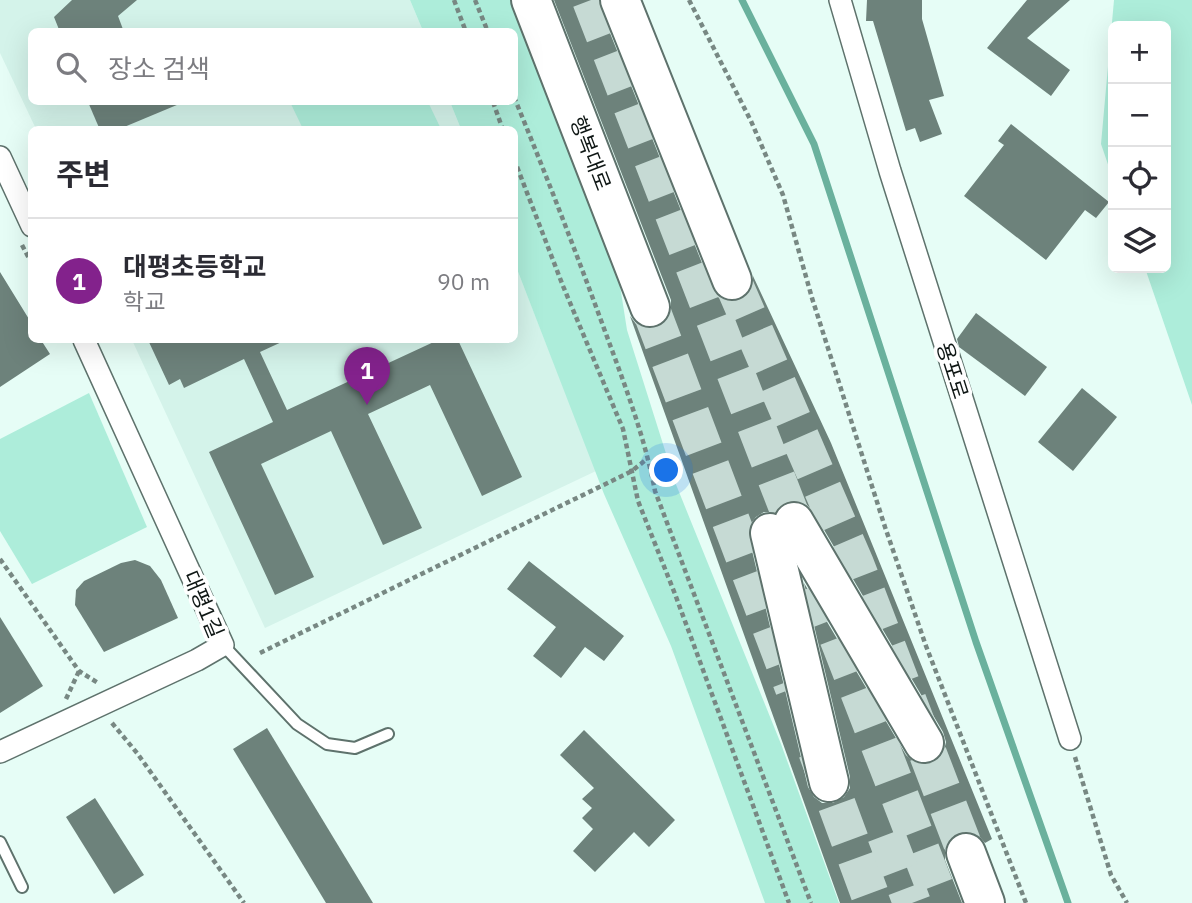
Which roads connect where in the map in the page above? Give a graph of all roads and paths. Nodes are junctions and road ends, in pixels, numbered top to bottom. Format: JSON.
{"nodes":[{"id":1,"x":454,"y":0,"type":"edge"},
{"id":2,"x":475,"y":0,"type":"edge"},
{"id":3,"x":531,"y":0,"type":"edge"},
{"id":4,"x":620,"y":0,"type":"edge"},
{"id":5,"x":642,"y":0,"type":"edge"},
{"id":6,"x":689,"y":0,"type":"edge"},
{"id":7,"x":840,"y":0,"type":"edge"},
{"id":8,"x":464,"y":28,"type":"edge"},
{"id":9,"x":486,"y":28,"type":"edge"},
{"id":10,"x":651,"y":81,"type":"junction"},
{"id":11,"x":494,"y":105,"type":"edge"},
{"id":12,"x":517,"y":105,"type":"edge"},
{"id":13,"x":502,"y":126,"type":"edge"},
{"id":14,"x":0,"y":157,"type":"edge"},
{"id":15,"x":518,"y":169,"type":"edge"},
{"id":16,"x":28,"y":217,"type":"edge"},
{"id":17,"x":732,"y":280,"type":"tunnel mouth"},
{"id":18,"x":650,"y":307,"type":"tunnel mouth"},
{"id":19,"x":84,"y":343,"type":"edge"},
{"id":20,"x":648,"y":458,"type":"junction"},
{"id":21,"x":632,"y":471,"type":"junction"},
{"id":22,"x":0,"y":559,"type":"edge"},
{"id":23,"x":223,"y":645,"type":"junction"},
{"id":24,"x":260,"y":653,"type":"dead end"},
{"id":25,"x":100,"y":684,"type":"dead end"},
{"id":26,"x":111,"y":722,"type":"dead end"},
{"id":27,"x":388,"y":734,"type":"dead end"},
{"id":28,"x":1070,"y":739,"type":"joint"},
{"id":29,"x":924,"y":743,"type":"dead end"},
{"id":30,"x":0,"y":752,"type":"edge"},
{"id":31,"x":829,"y":782,"type":"tunnel mouth"},
{"id":32,"x":0,"y":842,"type":"edge"},
{"id":33,"x":966,"y":853,"type":"tunnel mouth"},
{"id":34,"x":22,"y":887,"type":"dead end"},
{"id":35,"x":244,"y":903,"type":"edge"},
{"id":36,"x":789,"y":903,"type":"edge"},
{"id":37,"x":811,"y":903,"type":"edge"},
{"id":38,"x":985,"y":903,"type":"edge"},
{"id":39,"x":1026,"y":903,"type":"edge"},
{"id":40,"x":1127,"y":903,"type":"edge"}],
"edges":[{"from":1,"to":8,"type":"path"},
{"from":2,"to":9,"type":"path"},
{"from":3,"to":18,"type":"highway","name":"행복대로"},
{"from":4,"to":10,"type":"highway"},
{"from":5,"to":10,"type":"highway"},
{"from":6,"to":39,"type":"path"},
{"from":7,"to":28,"type":"street","name":"용포로"},
{"from":10,"to":17,"type":"highway"},
{"from":11,"to":13,"type":"path"},
{"from":12,"to":20,"type":"path"},
{"from":14,"to":16,"type":"street"},
{"from":15,"to":21,"type":"path"},
{"from":19,"to":23,"type":"street","name":"대평1길"},
{"from":20,"to":21,"type":"path"},
{"from":20,"to":37,"type":"path"},
{"from":21,"to":24,"type":"path"},
{"from":21,"to":36,"type":"path"},
{"from":22,"to":25,"type":"path"},
{"from":23,"to":27,"type":"lane"},
{"from":23,"to":30,"type":"street","name":"대평1길"},
{"from":26,"to":35,"type":"path"},
{"from":28,"to":40,"type":"path"},
{"from":29,"to":31,"type":"highway"},
{"from":32,"to":34,"type":"lane"},
{"from":33,"to":38,"type":"highway"}]}
